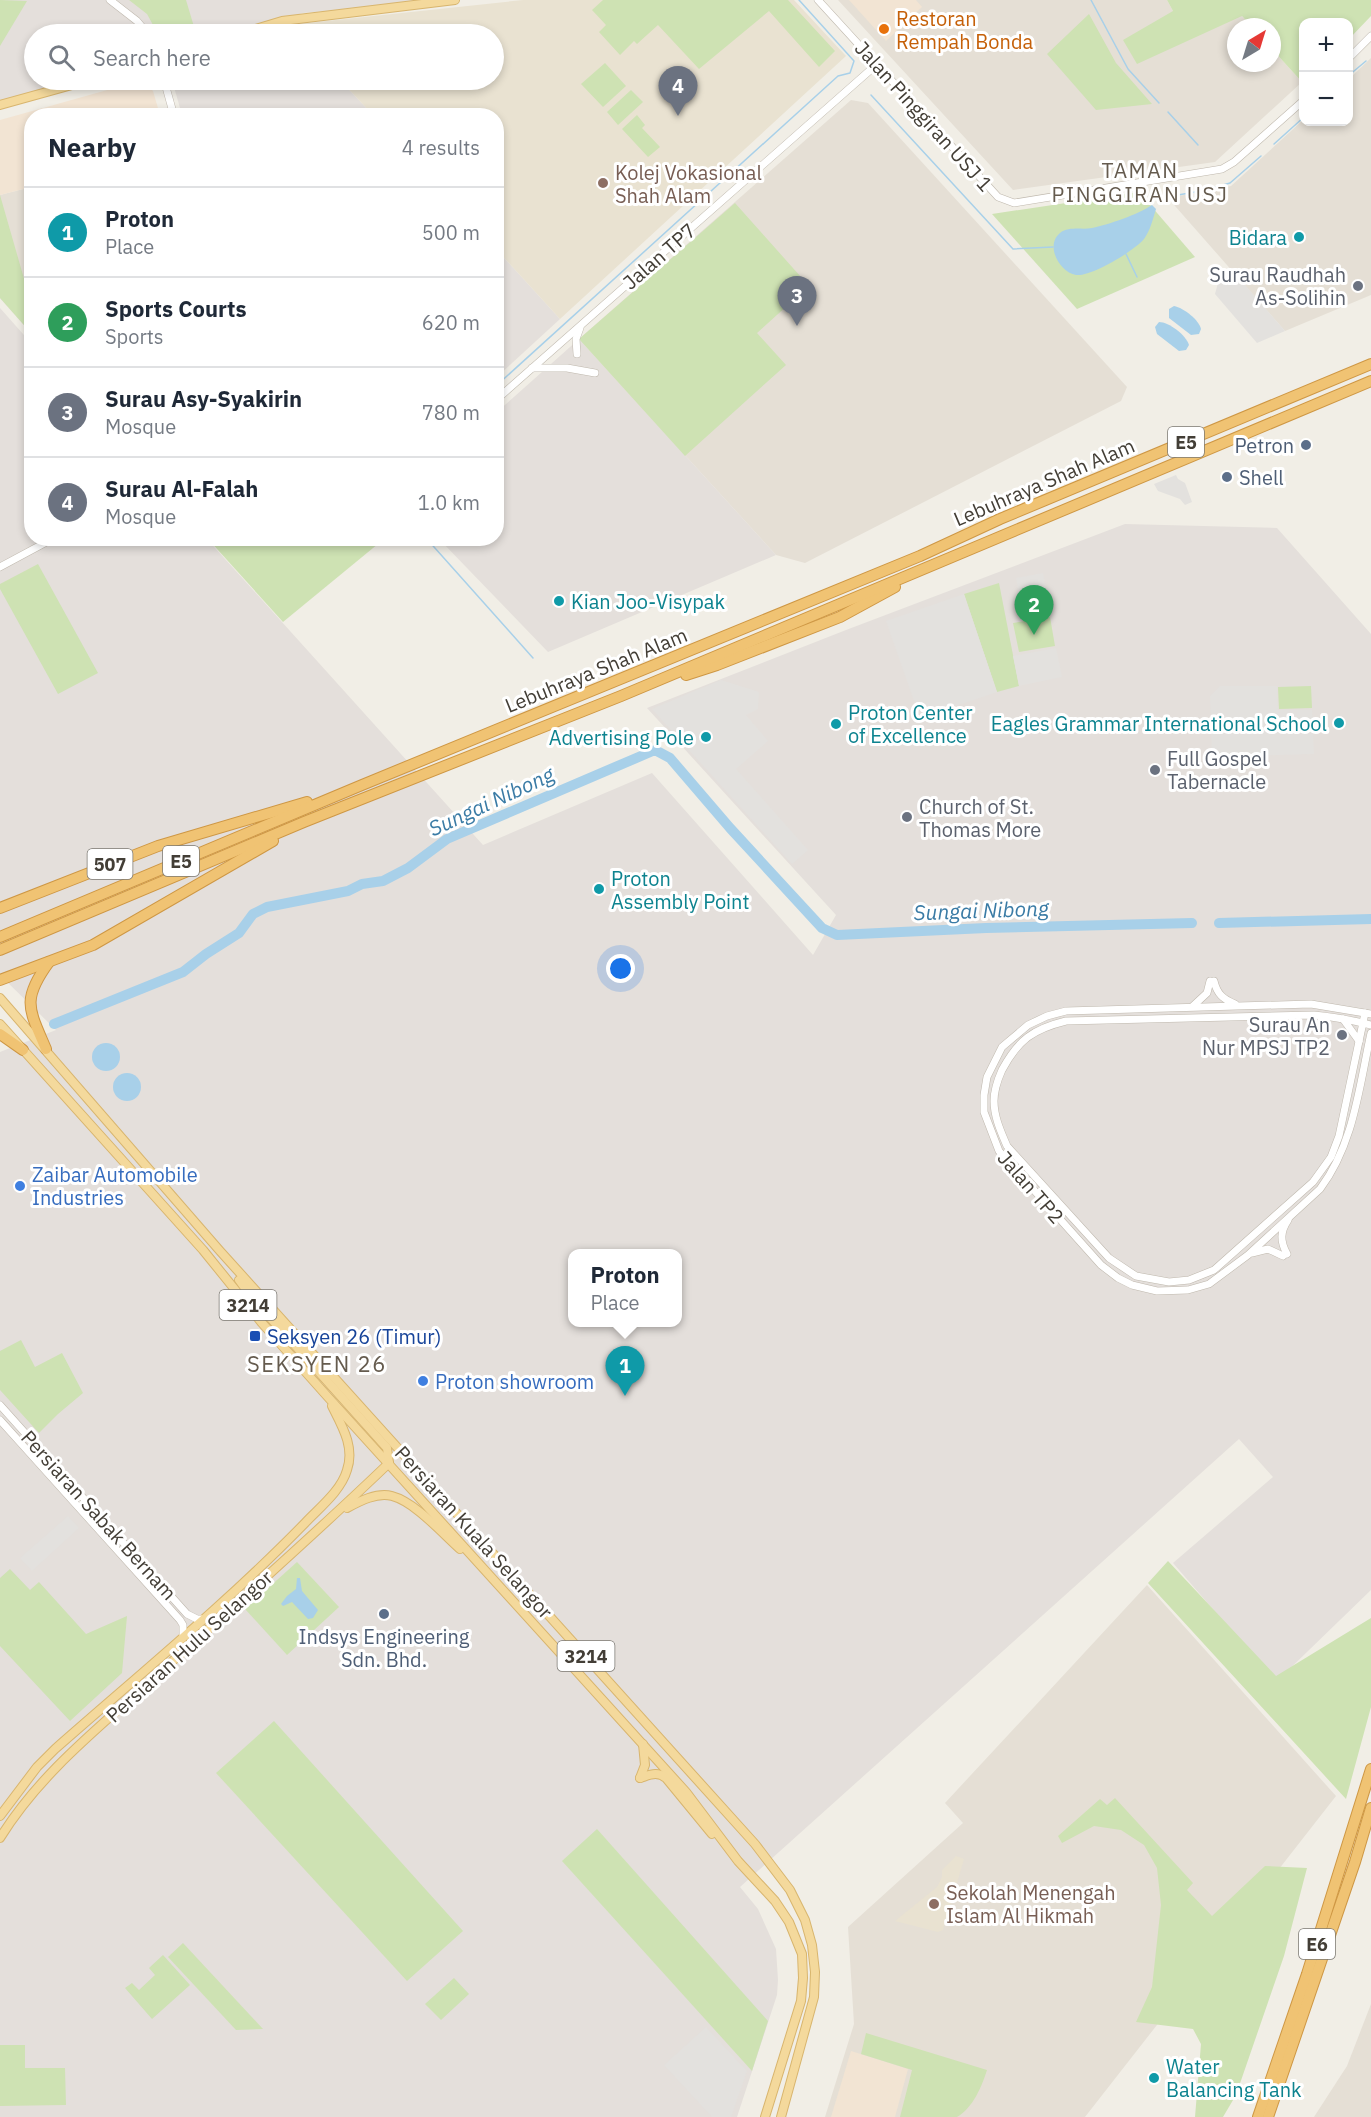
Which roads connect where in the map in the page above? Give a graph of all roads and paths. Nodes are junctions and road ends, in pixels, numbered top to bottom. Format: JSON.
{"nodes":[{"id":1,"x":110,"y":0,"type":"edge"},
{"id":2,"x":455,"y":0,"type":"edge"},
{"id":3,"x":818,"y":0,"type":"edge"},
{"id":4,"x":140,"y":24,"type":"edge"},
{"id":5,"x":272,"y":24,"type":"edge"},
{"id":6,"x":1371,"y":36,"type":"edge"},
{"id":7,"x":1353,"y":53,"type":"edge"},
{"id":8,"x":876,"y":65,"type":"junction"},
{"id":9,"x":54,"y":90,"type":"edge"},
{"id":10,"x":167,"y":90,"type":"edge"},
{"id":11,"x":1299,"y":104,"type":"edge"},
{"id":12,"x":0,"y":105,"type":"edge"},
{"id":13,"x":172,"y":108,"type":"edge"},
{"id":14,"x":581,"y":326,"type":"junction"},
{"id":15,"x":577,"y":354,"type":"dead end"},
{"id":16,"x":1371,"y":364,"type":"edge"},
{"id":17,"x":532,"y":368,"type":"junction"},
{"id":18,"x":595,"y":373,"type":"dead end"},
{"id":19,"x":1371,"y":381,"type":"edge"},
{"id":20,"x":504,"y":393,"type":"edge"},
{"id":21,"x":39,"y":546,"type":"edge"},
{"id":22,"x":0,"y":567,"type":"edge"},
{"id":23,"x":362,"y":785,"type":"junction"},
{"id":24,"x":299,"y":824,"type":"junction"},
{"id":25,"x":0,"y":908,"type":"edge"},
{"id":26,"x":0,"y":938,"type":"edge"},
{"id":27,"x":0,"y":950,"type":"edge"},
{"id":28,"x":49,"y":962,"type":"junction"},
{"id":29,"x":0,"y":980,"type":"edge"},
{"id":30,"x":0,"y":998,"type":"edge"},
{"id":31,"x":1240,"y":1006,"type":"junction"},
{"id":32,"x":1190,"y":1007,"type":"junction"},
{"id":33,"x":1368,"y":1013,"type":"edge"},
{"id":34,"x":1342,"y":1019,"type":"junction"},
{"id":35,"x":1362,"y":1023,"type":"junction"},
{"id":36,"x":0,"y":1024,"type":"edge"},
{"id":37,"x":1371,"y":1025,"type":"edge"},
{"id":38,"x":1371,"y":1033,"type":"edge"},
{"id":39,"x":0,"y":1034,"type":"edge"},
{"id":40,"x":1359,"y":1041,"type":"junction"},
{"id":41,"x":1370,"y":1046,"type":"edge"},
{"id":42,"x":46,"y":1049,"type":"junction"},
{"id":43,"x":23,"y":1050,"type":"junction"},
{"id":44,"x":1293,"y":1213,"type":"junction"},
{"id":45,"x":220,"y":1251,"type":"junction"},
{"id":46,"x":1248,"y":1255,"type":"junction"},
{"id":47,"x":327,"y":1396,"type":"junction"},
{"id":48,"x":0,"y":1405,"type":"edge"},
{"id":49,"x":0,"y":1420,"type":"edge"},
{"id":50,"x":389,"y":1463,"type":"junction"},
{"id":51,"x":336,"y":1514,"type":"junction"},
{"id":52,"x":490,"y":1574,"type":"junction"},
{"id":53,"x":202,"y":1619,"type":"junction"},
{"id":54,"x":183,"y":1636,"type":"junction"},
{"id":55,"x":643,"y":1743,"type":"junction"},
{"id":56,"x":1371,"y":1769,"type":"edge"},
{"id":57,"x":1371,"y":1808,"type":"edge"},
{"id":58,"x":0,"y":1816,"type":"edge"},
{"id":59,"x":0,"y":1838,"type":"edge"},
{"id":60,"x":738,"y":1860,"type":"junction"},
{"id":61,"x":765,"y":2117,"type":"edge"},
{"id":62,"x":781,"y":2117,"type":"edge"},
{"id":63,"x":1258,"y":2117,"type":"edge"},
{"id":64,"x":1268,"y":2117,"type":"edge"}],
"edges":[{"from":1,"to":4,"type":"street"},
{"from":2,"to":5,"type":"main road"},
{"from":3,"to":8,"type":"street","name":"Jalan Pinggiran USJ 1"},
{"from":6,"to":7,"type":"street"},
{"from":8,"to":11,"type":"street","name":"Jalan Pinggiran USJ 1"},
{"from":8,"to":14,"type":"street","name":"Jalan TP7"},
{"from":9,"to":12,"type":"main road"},
{"from":10,"to":13,"type":"street"},
{"from":14,"to":15,"type":"street"},
{"from":14,"to":17,"type":"street","name":"Jalan TP7"},
{"from":16,"to":23,"type":"highway","name":"Lebuhraya Shah Alam","number":"E5"},
{"from":17,"to":18,"type":"street"},
{"from":17,"to":20,"type":"street","name":"Jalan TP7"},
{"from":19,"to":24,"type":"highway","name":"Lebuhraya Shah Alam","number":"E5"},
{"from":21,"to":22,"type":"street"},
{"from":23,"to":25,"type":"highway","number":"507"},
{"from":23,"to":26,"type":"highway","name":"Lebuhraya Shah Alam","number":"E5"},
{"from":24,"to":27,"type":"highway","name":"Lebuhraya Shah Alam","number":"E5"},
{"from":24,"to":28,"type":"highway"},
{"from":28,"to":29,"type":"highway"},
{"from":28,"to":42,"type":"highway"},
{"from":30,"to":42,"type":"main road","name":"Persiaran Kuala Selangor","number":"3214"},
{"from":31,"to":32,"type":"street","name":"Jalan TP2"},
{"from":31,"to":32,"type":"street"},
{"from":31,"to":33,"type":"street","name":"Jalan TP2"},
{"from":32,"to":46,"type":"street","name":"Jalan TP2"},
{"from":33,"to":35,"type":"street","name":"Jalan TP2"},
{"from":34,"to":35,"type":"street","name":"Jalan TP2"},
{"from":34,"to":40,"type":"street"},
{"from":34,"to":40,"type":"street","name":"Jalan TP2"},
{"from":35,"to":37,"type":"street","name":"Jalan TP2"},
{"from":35,"to":40,"type":"street","name":"Jalan TP2"},
{"from":36,"to":43,"type":"main road","name":"Persiaran Kuala Selangor","number":"3214"},
{"from":38,"to":41,"type":"street","name":"Jalan TP2"},
{"from":39,"to":43,"type":"highway"},
{"from":41,"to":44,"type":"street","name":"Jalan TP2"},
{"from":42,"to":45,"type":"main road","name":"Persiaran Kuala Selangor","number":"3214"},
{"from":43,"to":47,"type":"main road","name":"Persiaran Kuala Selangor","number":"3214"},
{"from":44,"to":46,"type":"street","name":"Jalan TP2"},
{"from":44,"to":46,"type":"street"},
{"from":45,"to":50,"type":"main road"},
{"from":45,"to":62,"type":"main road","name":"Persiaran Kuala Selangor","number":"3214"},
{"from":47,"to":50,"type":"main road","name":"Persiaran Kuala Selangor","number":"3214"},
{"from":47,"to":53,"type":"main road","name":"Persiaran Hulu Selangor"},
{"from":48,"to":53,"type":"street","name":"Persiaran Sabak Bernam"},
{"from":49,"to":54,"type":"street","name":"Persiaran Sabak Bernam"},
{"from":50,"to":51,"type":"main road","name":"Persiaran Hulu Selangor"},
{"from":50,"to":52,"type":"main road","name":"Persiaran Kuala Selangor","number":"3214"},
{"from":51,"to":52,"type":"main road"},
{"from":51,"to":59,"type":"main road","name":"Persiaran Hulu Selangor"},
{"from":52,"to":55,"type":"main road","name":"Persiaran Kuala Selangor","number":"3214"},
{"from":53,"to":54,"type":"main road","name":"Persiaran Hulu Selangor"},
{"from":54,"to":58,"type":"main road","name":"Persiaran Hulu Selangor"},
{"from":55,"to":60,"type":"main road","name":"Persiaran Kuala Selangor","number":"3214"},
{"from":55,"to":60,"type":"main road"},
{"from":56,"to":63,"type":"highway","number":"E6"},
{"from":57,"to":64,"type":"highway","number":"E6"},
{"from":60,"to":61,"type":"main road","name":"Persiaran Kuala Selangor","number":"3214"}]}
